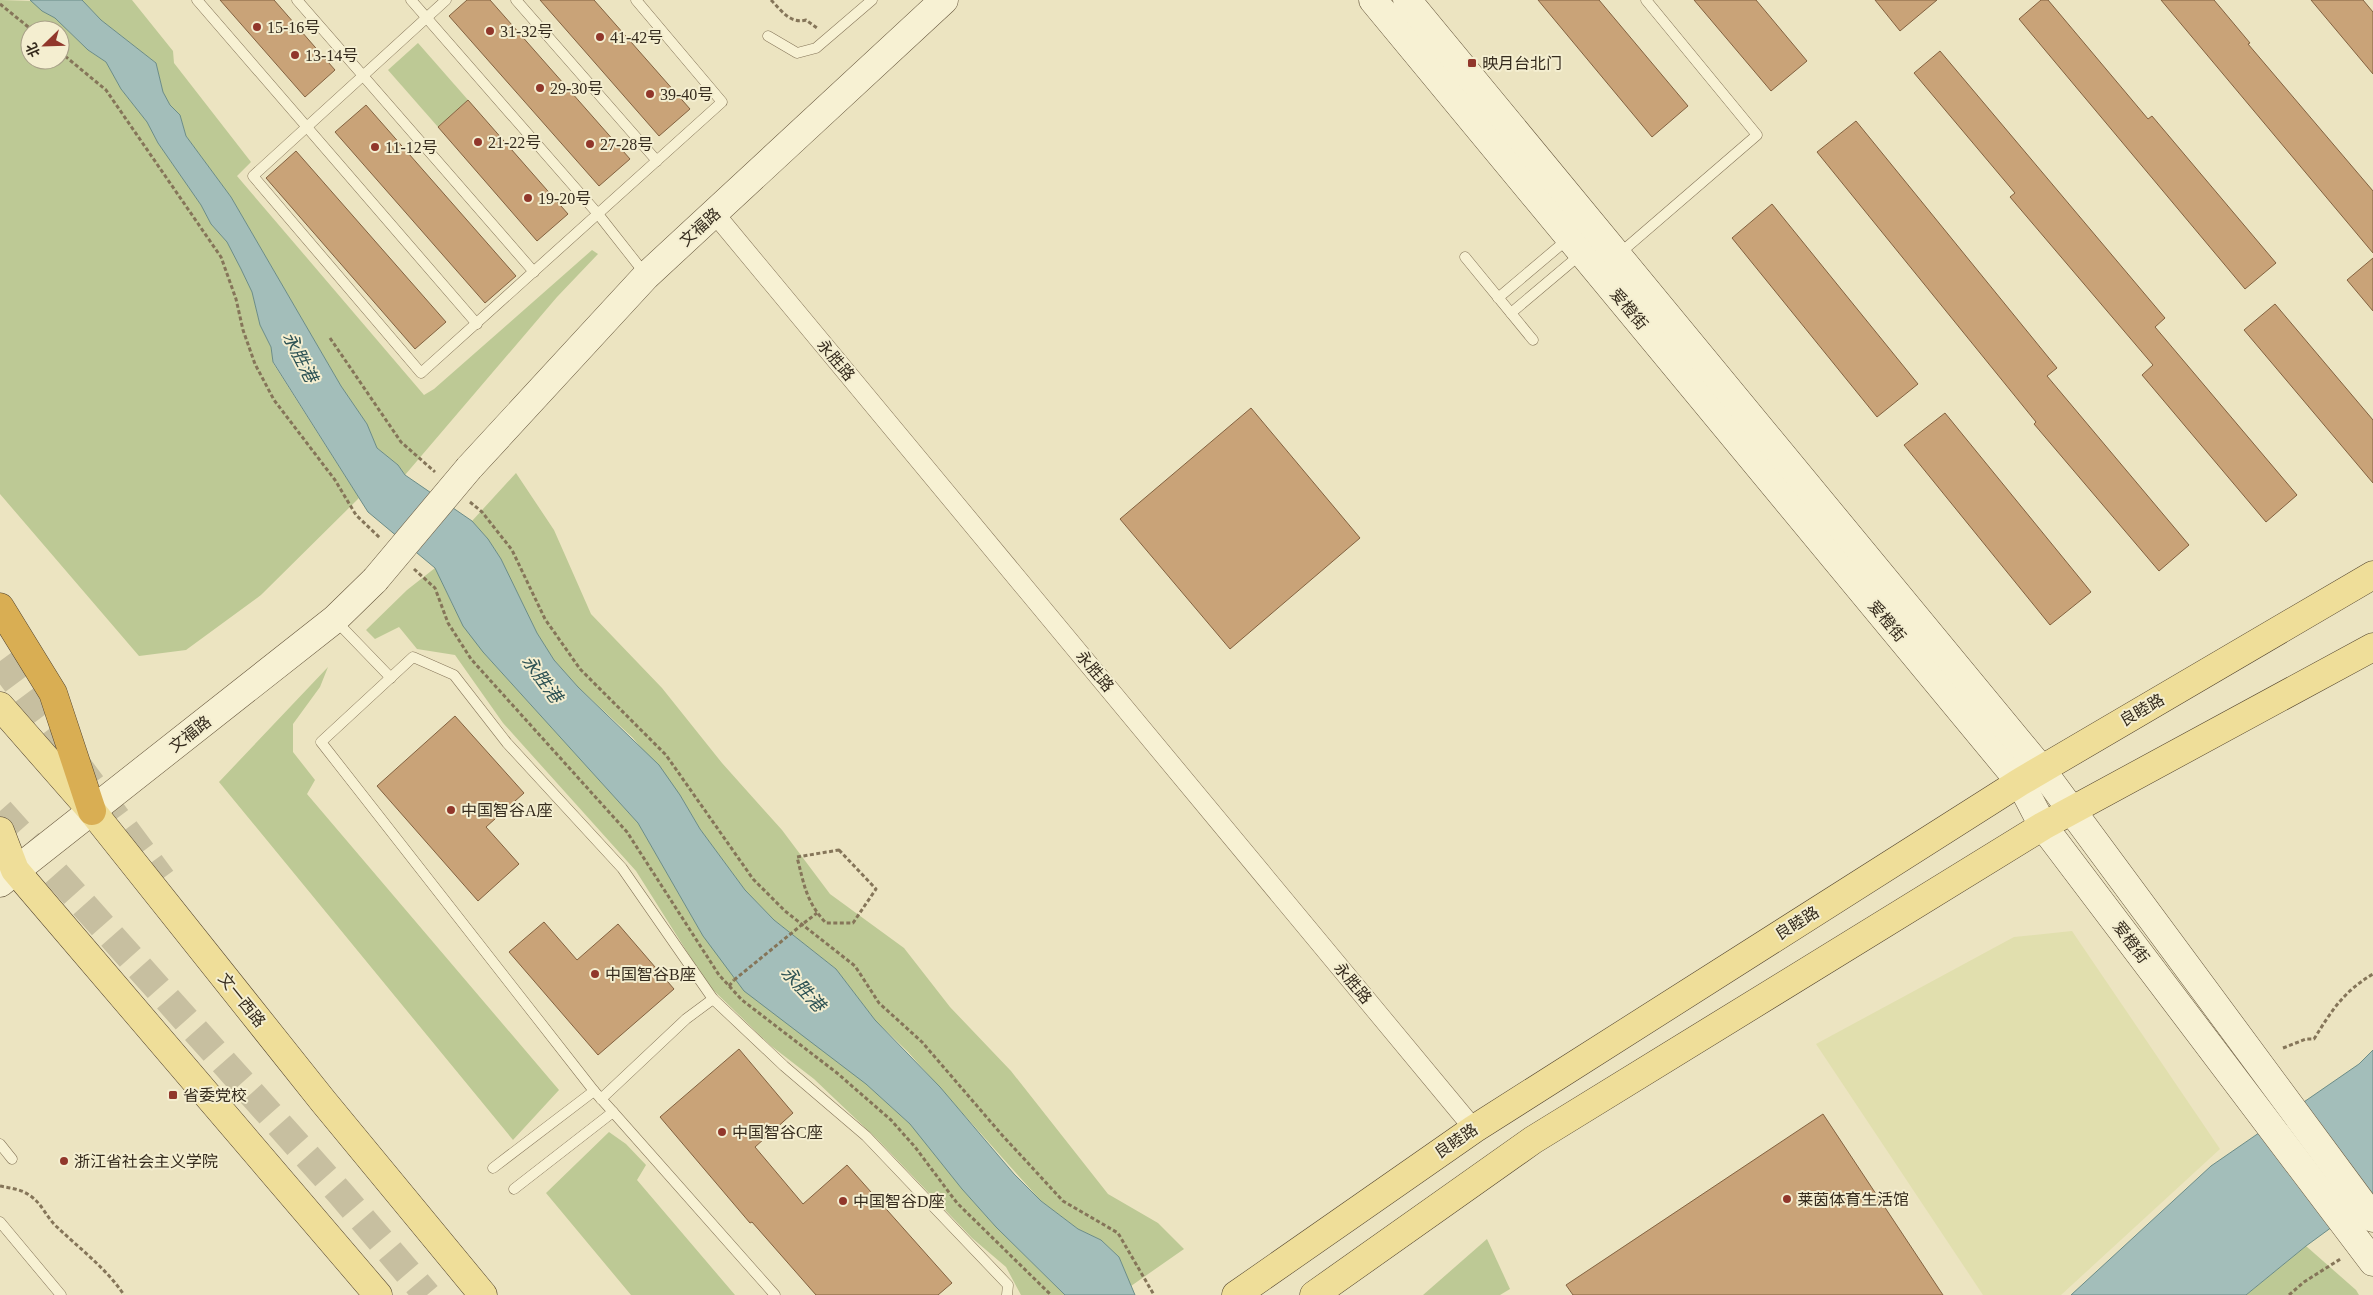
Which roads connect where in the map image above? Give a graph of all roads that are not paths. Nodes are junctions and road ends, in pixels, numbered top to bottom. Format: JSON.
{"nodes":[{"id":1,"x":198,"y":0,"type":"edge"},
{"id":2,"x":297,"y":0,"type":"edge"},
{"id":3,"x":412,"y":0,"type":"edge"},
{"id":4,"x":446,"y":0,"type":"edge"},
{"id":5,"x":516,"y":0,"type":"edge"},
{"id":6,"x":636,"y":0,"type":"edge"},
{"id":7,"x":872,"y":0,"type":"edge"},
{"id":8,"x":944,"y":0,"type":"edge"},
{"id":9,"x":1373,"y":0,"type":"edge"},
{"id":10,"x":1407,"y":0,"type":"edge"},
{"id":11,"x":1646,"y":0,"type":"edge"},
{"id":12,"x":427,"y":18,"type":"junction"},
{"id":13,"x":768,"y":36,"type":"dead end"},
{"id":14,"x":363,"y":76,"type":"junction"},
{"id":15,"x":306,"y":126,"type":"junction"},
{"id":16,"x":657,"y":161,"type":"junction"},
{"id":17,"x":598,"y":214,"type":"junction"},
{"id":18,"x":715,"y":214,"type":"junction"},
{"id":19,"x":1576,"y":245,"type":"junction"},
{"id":20,"x":1617,"y":255,"type":"junction"},
{"id":21,"x":1465,"y":257,"type":"dead end"},
{"id":22,"x":534,"y":272,"type":"junction"},
{"id":23,"x":646,"y":276,"type":"junction"},
{"id":24,"x":1498,"y":298,"type":"junction"},
{"id":25,"x":1511,"y":314,"type":"junction"},
{"id":26,"x":477,"y":324,"type":"junction"},
{"id":27,"x":1533,"y":340,"type":"dead end"},
{"id":28,"x":2373,"y":575,"type":"edge"},
{"id":29,"x":0,"y":607,"type":"edge"},
{"id":30,"x":335,"y":619,"type":"junction"},
{"id":31,"x":2373,"y":647,"type":"edge"},
{"id":32,"x":391,"y":678,"type":"junction"},
{"id":33,"x":0,"y":706,"type":"edge"},
{"id":34,"x":2031,"y":776,"type":"junction"},
{"id":35,"x":2070,"y":811,"type":"junction"},
{"id":36,"x":92,"y":812,"type":"junction"},
{"id":37,"x":2043,"y":826,"type":"junction"},
{"id":38,"x":0,"y":832,"type":"edge"},
{"id":39,"x":5,"y":868,"type":"edge"},
{"id":40,"x":713,"y":999,"type":"junction"},
{"id":41,"x":594,"y":1091,"type":"junction"},
{"id":42,"x":601,"y":1099,"type":"junction"},
{"id":43,"x":613,"y":1112,"type":"junction"},
{"id":44,"x":1474,"y":1129,"type":"junction"},
{"id":45,"x":0,"y":1144,"type":"edge"},
{"id":46,"x":12,"y":1159,"type":"dead end"},
{"id":47,"x":493,"y":1168,"type":"dead end"},
{"id":48,"x":514,"y":1189,"type":"dead end"},
{"id":49,"x":2370,"y":1214,"type":"edge"},
{"id":50,"x":0,"y":1222,"type":"edge"},
{"id":51,"x":2360,"y":1245,"type":"edge"},
{"id":52,"x":1323,"y":1292,"type":"edge"},
{"id":53,"x":60,"y":1295,"type":"edge"},
{"id":54,"x":378,"y":1295,"type":"edge"},
{"id":55,"x":483,"y":1295,"type":"edge"},
{"id":56,"x":775,"y":1295,"type":"edge"},
{"id":57,"x":1007,"y":1295,"type":"edge"},
{"id":58,"x":1236,"y":1295,"type":"edge"}],
"edges":[{"from":1,"to":15,"type":"lane"},
{"from":2,"to":14,"type":"lane"},
{"from":3,"to":12,"type":"lane"},
{"from":4,"to":12,"type":"lane"},
{"from":5,"to":16,"type":"lane"},
{"from":6,"to":16,"type":"lane"},
{"from":7,"to":13,"type":"lane"},
{"from":8,"to":18,"type":"street","name":"文福路"},
{"from":9,"to":19,"type":"street","name":"爱橙街"},
{"from":10,"to":20,"type":"street","name":"爱橙街"},
{"from":11,"to":20,"type":"lane"},
{"from":12,"to":14,"type":"lane"},
{"from":12,"to":17,"type":"lane"},
{"from":14,"to":15,"type":"lane"},
{"from":14,"to":22,"type":"lane"},
{"from":15,"to":26,"type":"lane"},
{"from":15,"to":26,"type":"lane"},
{"from":16,"to":17,"type":"lane"},
{"from":17,"to":22,"type":"lane"},
{"from":17,"to":23,"type":"lane"},
{"from":18,"to":23,"type":"street","name":"文福路"},
{"from":18,"to":44,"type":"street","name":"永胜路"},
{"from":19,"to":24,"type":"lane"},
{"from":19,"to":25,"type":"lane"},
{"from":19,"to":34,"type":"street","name":"爱橙街"},
{"from":20,"to":34,"type":"street","name":"爱橙街"},
{"from":21,"to":24,"type":"lane"},
{"from":22,"to":26,"type":"lane"},
{"from":23,"to":30,"type":"street","name":"文福路","bridge":true},
{"from":24,"to":25,"type":"lane"},
{"from":25,"to":27,"type":"lane"},
{"from":28,"to":34,"type":"main road","name":"良睦路"},
{"from":29,"to":36,"type":"highway"},
{"from":30,"to":32,"type":"lane"},
{"from":30,"to":36,"type":"street","name":"文福路"},
{"from":31,"to":35,"type":"main road"},
{"from":32,"to":40,"type":"lane"},
{"from":32,"to":41,"type":"lane"},
{"from":33,"to":36,"type":"main road","name":"文一西路"},
{"from":34,"to":35,"type":"street","name":"爱橙街"},
{"from":34,"to":37,"type":"street","name":"爱橙街"},
{"from":34,"to":44,"type":"main road","name":"良睦路"},
{"from":35,"to":37,"type":"main road"},
{"from":35,"to":49,"type":"street","name":"爱橙街"},
{"from":36,"to":39,"type":"street","name":"文福路"},
{"from":36,"to":55,"type":"main road","name":"文一西路"},
{"from":37,"to":51,"type":"street","name":"爱橙街"},
{"from":37,"to":52,"type":"main road"},
{"from":38,"to":39,"type":"main road"},
{"from":39,"to":54,"type":"main road"},
{"from":40,"to":42,"type":"lane"},
{"from":40,"to":57,"type":"lane"},
{"from":41,"to":42,"type":"lane"},
{"from":41,"to":47,"type":"lane"},
{"from":42,"to":43,"type":"lane"},
{"from":43,"to":48,"type":"lane"},
{"from":43,"to":56,"type":"lane"},
{"from":44,"to":58,"type":"main road","name":"良睦路"},
{"from":45,"to":46,"type":"lane"},
{"from":50,"to":53,"type":"lane"}]}
